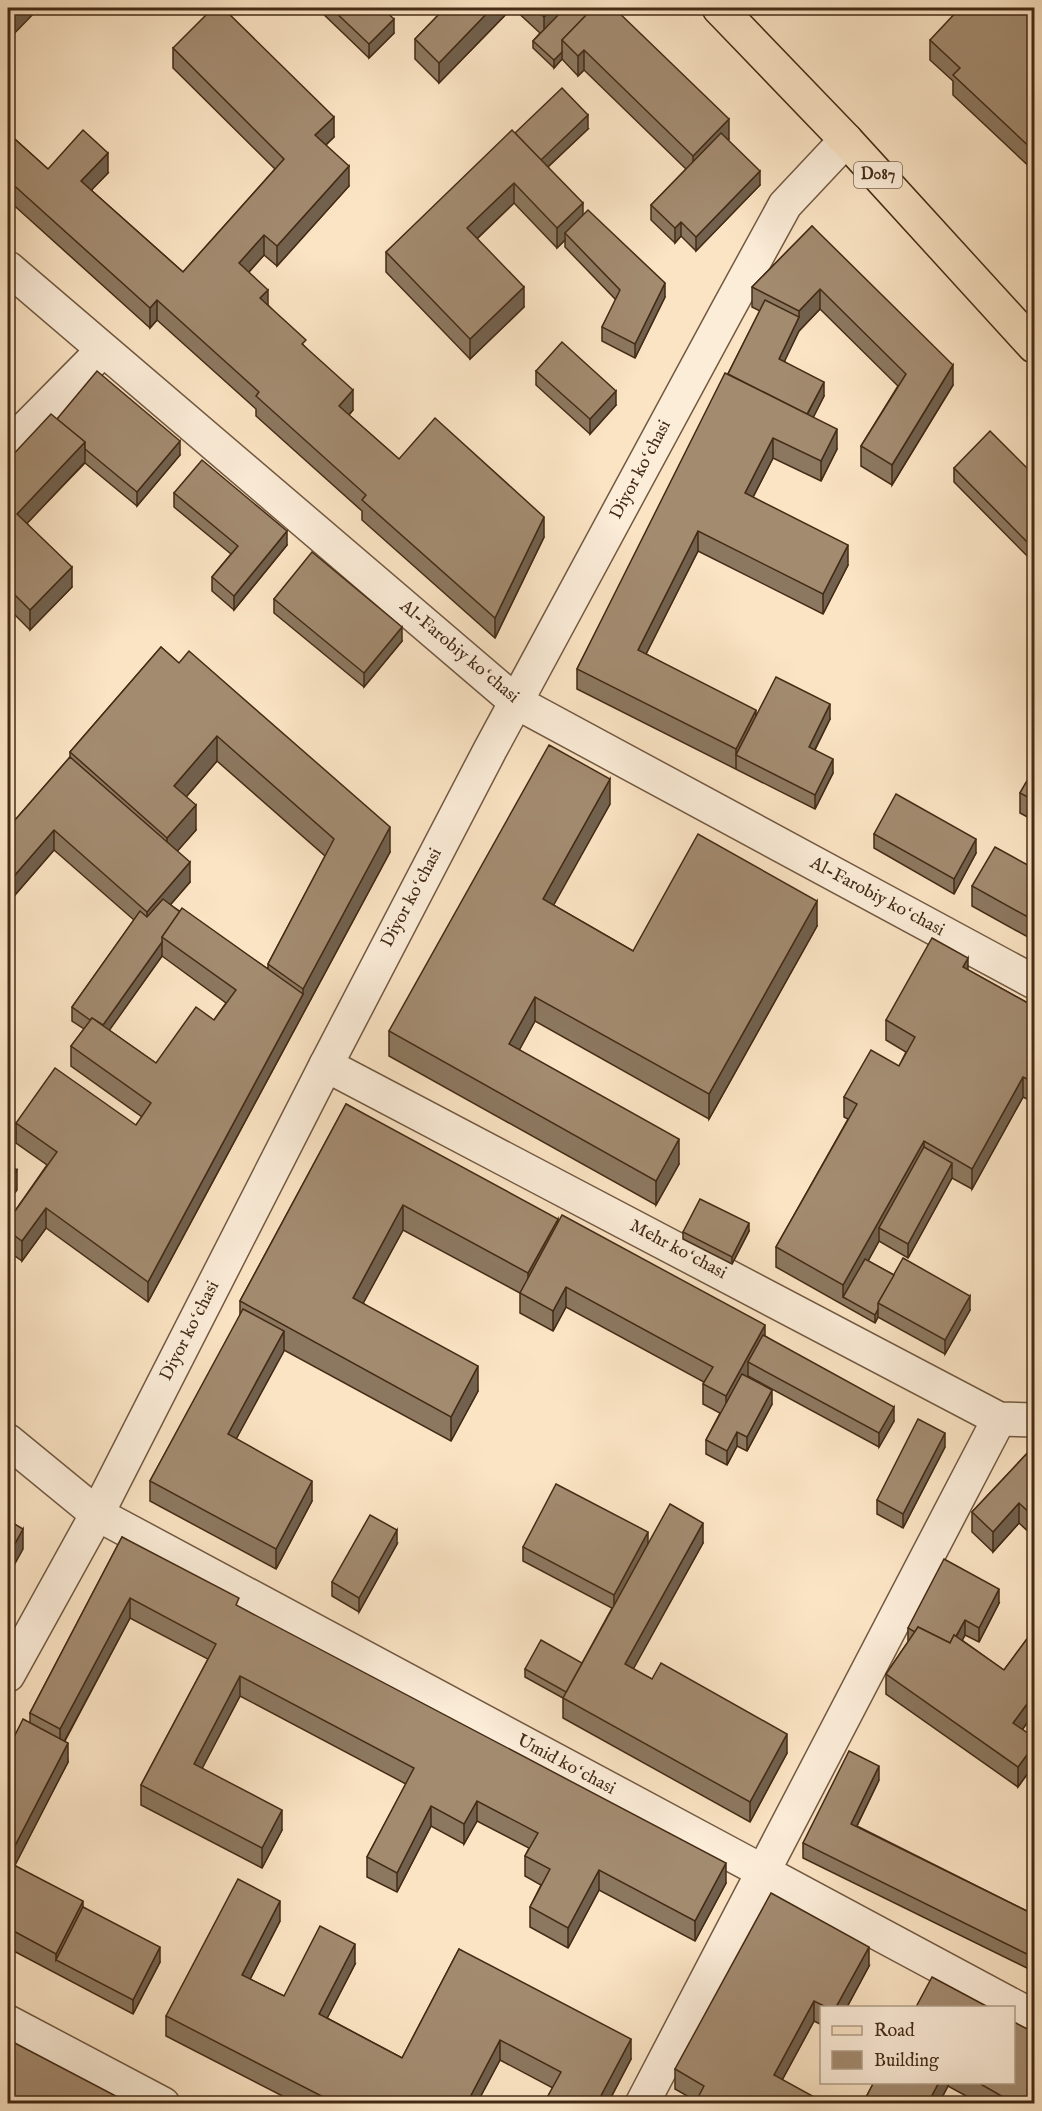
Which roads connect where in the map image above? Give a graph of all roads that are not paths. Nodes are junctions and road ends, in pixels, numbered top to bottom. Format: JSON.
{"nodes":[{"id":1,"x":723,"y":9,"type":"edge"},
{"id":2,"x":846,"y":140,"type":"junction"},
{"id":3,"x":8,"y":268,"type":"edge"},
{"id":4,"x":1033,"y":342,"type":"edge"},
{"id":5,"x":103,"y":350,"type":"junction"},
{"id":6,"x":8,"y":446,"type":"edge"},
{"id":7,"x":516,"y":702,"type":"junction"},
{"id":8,"x":1035,"y":982,"type":"edge"},
{"id":9,"x":326,"y":1065,"type":"junction"},
{"id":10,"x":999,"y":1419,"type":"junction"},
{"id":11,"x":1035,"y":1420,"type":"edge"},
{"id":12,"x":8,"y":1441,"type":"edge"},
{"id":13,"x":97,"y":1514,"type":"junction"},
{"id":14,"x":8,"y":1675,"type":"edge"},
{"id":15,"x":761,"y":1870,"type":"junction"},
{"id":16,"x":1014,"y":2006,"type":"edge"},
{"id":17,"x":1015,"y":2006,"type":"edge"},
{"id":18,"x":1035,"y":2017,"type":"edge"},
{"id":19,"x":8,"y":2022,"type":"edge"},
{"id":20,"x":163,"y":2103,"type":"edge"},
{"id":21,"x":642,"y":2103,"type":"edge"}],
"edges":[{"from":1,"to":2,"type":"main road","number":"D087"},
{"from":2,"to":4,"type":"main road","number":"D087"},
{"from":2,"to":7,"type":"street","name":"Diyor koʻchasi"},
{"from":3,"to":5,"type":"street","name":"Al-Farobiy koʻchasi"},
{"from":5,"to":6,"type":"street"},
{"from":5,"to":7,"type":"street","name":"Al-Farobiy koʻchasi"},
{"from":7,"to":8,"type":"street","name":"Al-Farobiy koʻchasi"},
{"from":7,"to":9,"type":"street","name":"Diyor koʻchasi"},
{"from":9,"to":10,"type":"street","name":"Mehr koʻchasi"},
{"from":9,"to":13,"type":"street","name":"Diyor koʻchasi"},
{"from":10,"to":11,"type":"street","name":"Mehr koʻchasi"},
{"from":10,"to":15,"type":"street"},
{"from":12,"to":13,"type":"street","name":"Umid koʻchasi"},
{"from":13,"to":14,"type":"street","name":"Diyor koʻchasi"},
{"from":13,"to":15,"type":"street","name":"Umid koʻchasi"},
{"from":15,"to":16,"type":"street","name":"Umid koʻchasi"},
{"from":15,"to":21,"type":"street"},
{"from":17,"to":18,"type":"street","name":"Umid koʻchasi"},
{"from":19,"to":20,"type":"street"}]}
